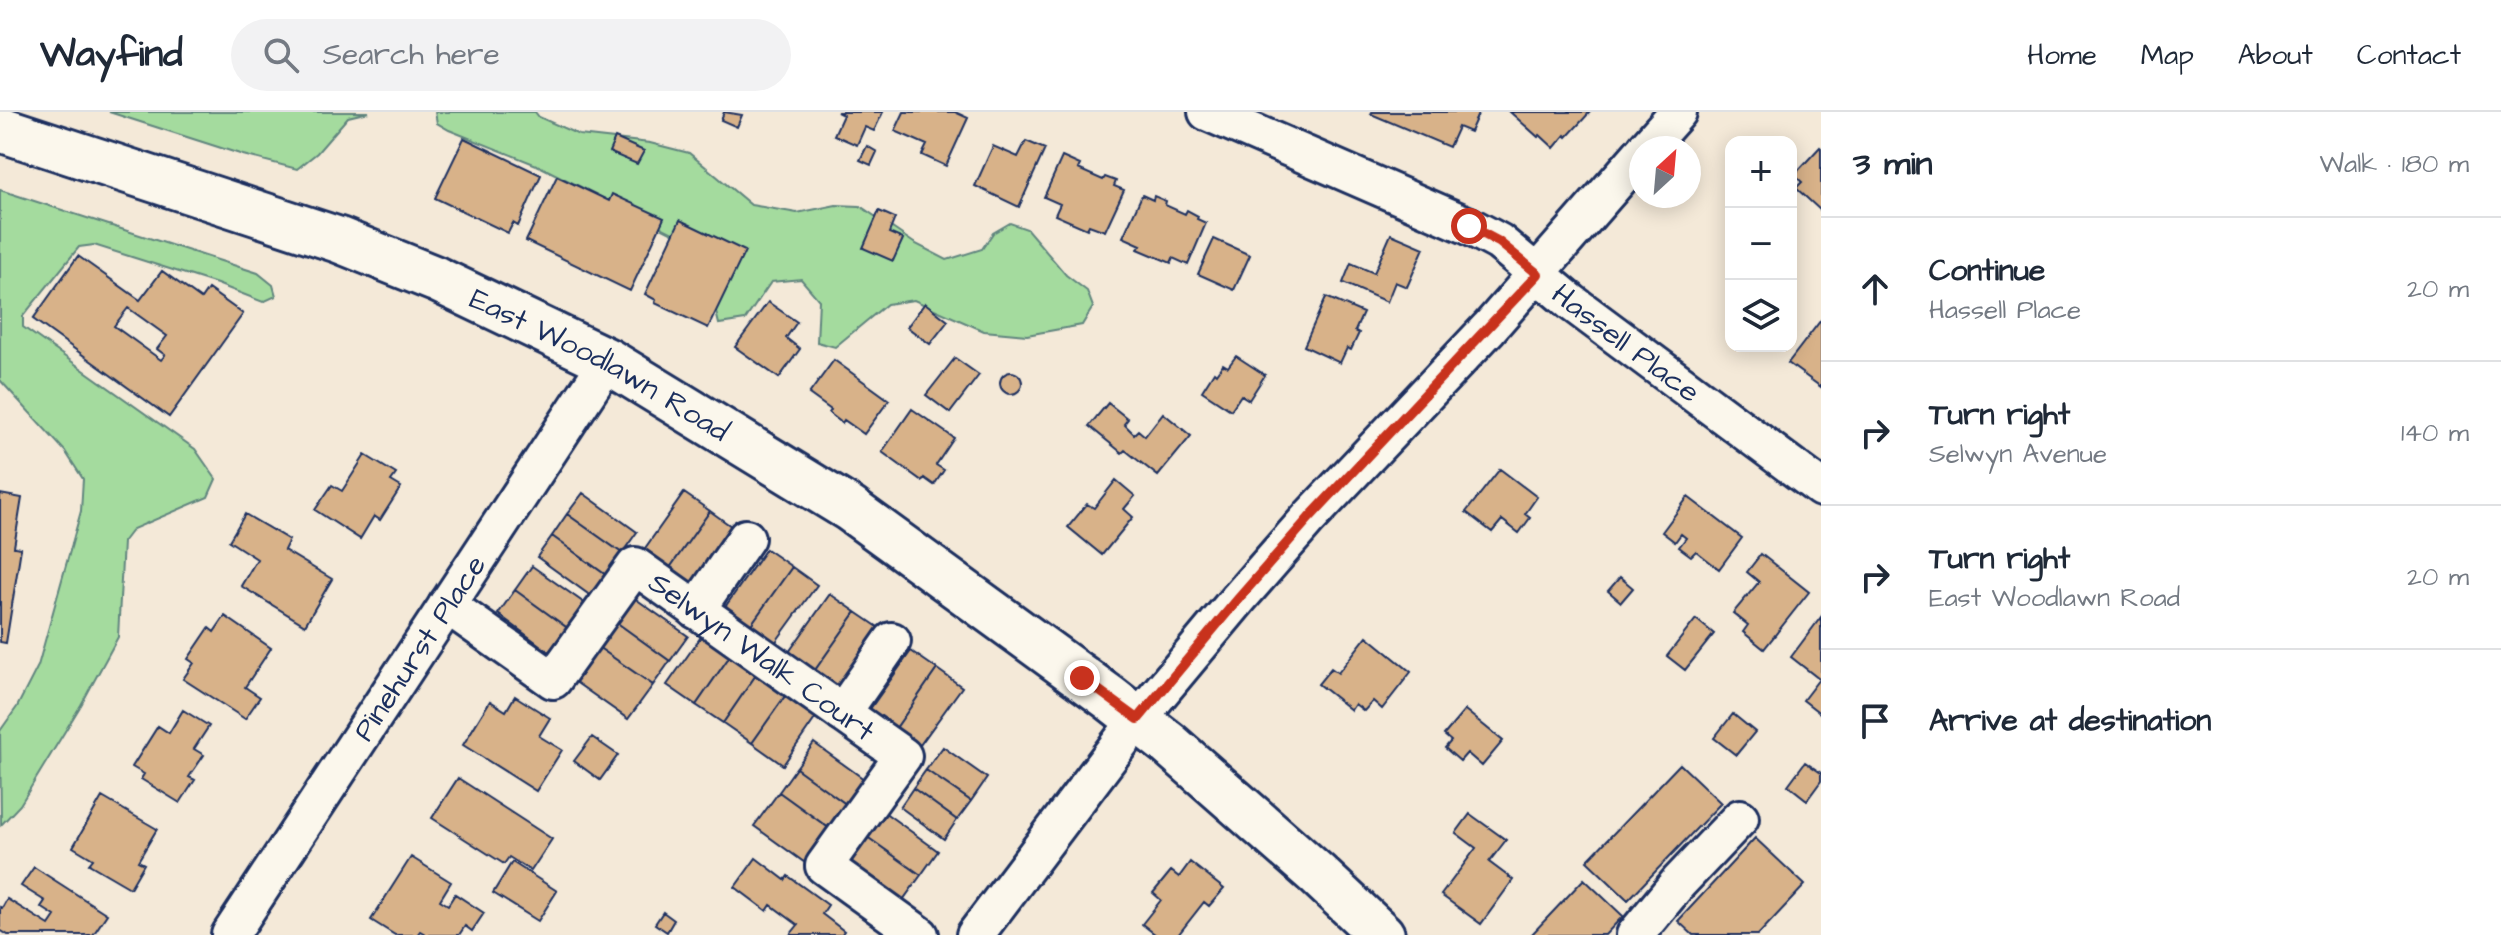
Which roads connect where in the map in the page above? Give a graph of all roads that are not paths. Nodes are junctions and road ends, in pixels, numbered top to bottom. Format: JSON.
{"nodes":[{"id":1,"x":1207,"y":112,"type":"edge"},
{"id":2,"x":1678,"y":112,"type":"edge"},
{"id":3,"x":0,"y":129,"type":"edge"},
{"id":4,"x":1657,"y":136,"type":"edge"},
{"id":5,"x":1629,"y":168,"type":"edge"},
{"id":6,"x":1538,"y":274,"type":"junction"},
{"id":7,"x":608,"y":361,"type":"junction"},
{"id":8,"x":1821,"y":488,"type":"edge"},
{"id":9,"x":746,"y":538,"type":"dead end"},
{"id":10,"x":447,"y":605,"type":"junction"},
{"id":11,"x":696,"y":610,"type":"junction"},
{"id":12,"x":892,"y":641,"type":"dead end"},
{"id":13,"x":842,"y":713,"type":"junction"},
{"id":14,"x":1138,"y":719,"type":"junction"},
{"id":15,"x":1740,"y":818,"type":"dead end"},
{"id":16,"x":230,"y":935,"type":"edge"},
{"id":17,"x":920,"y":935,"type":"edge"},
{"id":18,"x":975,"y":935,"type":"edge"},
{"id":19,"x":1382,"y":935,"type":"edge"},
{"id":20,"x":1635,"y":935,"type":"edge"}],
"edges":[{"from":1,"to":6,"type":"street","name":"Hassell Place"},
{"from":2,"to":4,"type":"street"},
{"from":3,"to":7,"type":"main road","name":"East Woodlawn Road"},
{"from":5,"to":6,"type":"street"},
{"from":6,"to":8,"type":"street","name":"Hassell Place"},
{"from":6,"to":14,"type":"street"},
{"from":7,"to":10,"type":"street","name":"Pinehurst Place"},
{"from":7,"to":14,"type":"main road","name":"East Woodlawn Road"},
{"from":9,"to":11,"type":"street"},
{"from":10,"to":11,"type":"street","name":"Selwyn Walk Court"},
{"from":10,"to":16,"type":"street","name":"Pinehurst Place"},
{"from":11,"to":13,"type":"street","name":"Selwyn Walk Court"},
{"from":12,"to":13,"type":"street"},
{"from":13,"to":17,"type":"street","name":"Selwyn Walk Court"},
{"from":14,"to":18,"type":"street"},
{"from":14,"to":19,"type":"main road","name":"East Woodlawn Road"},
{"from":15,"to":20,"type":"street"}]}
